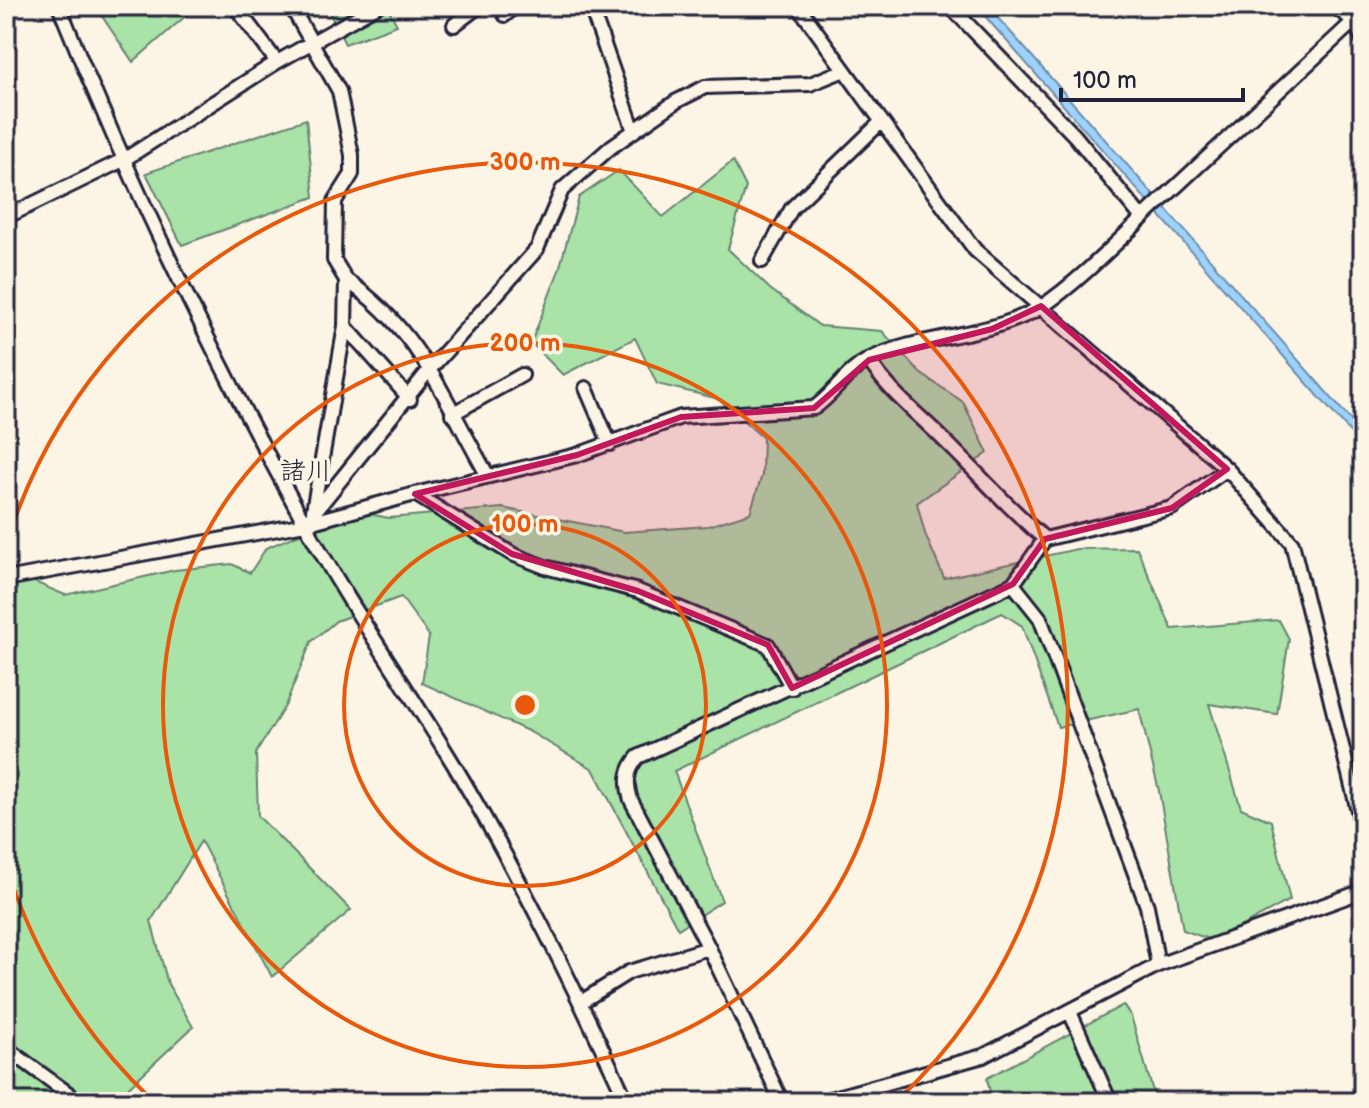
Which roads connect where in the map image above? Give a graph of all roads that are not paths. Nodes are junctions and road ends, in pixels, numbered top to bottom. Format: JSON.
{"nodes":[{"id":1,"x":59,"y":6,"type":"edge"},
{"id":2,"x":235,"y":6,"type":"edge"},
{"id":3,"x":291,"y":6,"type":"edge"},
{"id":4,"x":377,"y":6,"type":"edge"},
{"id":5,"x":479,"y":6,"type":"edge"},
{"id":6,"x":798,"y":6,"type":"edge"},
{"id":7,"x":950,"y":6,"type":"edge"},
{"id":8,"x":1334,"y":6,"type":"edge"},
{"id":9,"x":594,"y":16,"type":"dead end"},
{"id":10,"x":1354,"y":21,"type":"junction"},
{"id":11,"x":454,"y":25,"type":"dead end"},
{"id":12,"x":1363,"y":40,"type":"edge"},
{"id":13,"x":312,"y":44,"type":"junction"},
{"id":14,"x":277,"y":62,"type":"junction"},
{"id":15,"x":842,"y":71,"type":"junction"},
{"id":16,"x":881,"y":122,"type":"junction"},
{"id":17,"x":634,"y":131,"type":"junction"},
{"id":18,"x":125,"y":159,"type":"junction"},
{"id":19,"x":6,"y":217,"type":"edge"},
{"id":20,"x":1142,"y":218,"type":"junction"},
{"id":21,"x":762,"y":261,"type":"dead end"},
{"id":22,"x":346,"y":280,"type":"junction"},
{"id":23,"x":1041,"y":306,"type":"junction"},
{"id":24,"x":345,"y":326,"type":"junction"},
{"id":25,"x":869,"y":360,"type":"junction"},
{"id":26,"x":430,"y":369,"type":"junction"},
{"id":27,"x":522,"y":375,"type":"dead end"},
{"id":28,"x":586,"y":388,"type":"dead end"},
{"id":29,"x":410,"y":399,"type":"junction"},
{"id":30,"x":452,"y":414,"type":"junction"},
{"id":31,"x":610,"y":444,"type":"junction"},
{"id":32,"x":1227,"y":469,"type":"junction"},
{"id":33,"x":488,"y":476,"type":"junction"},
{"id":34,"x":415,"y":494,"type":"junction"},
{"id":35,"x":309,"y":519,"type":"junction"},
{"id":36,"x":1045,"y":539,"type":"junction"},
{"id":37,"x":6,"y":579,"type":"edge"},
{"id":38,"x":1013,"y":584,"type":"junction"},
{"id":39,"x":792,"y":688,"type":"junction"},
{"id":40,"x":1363,"y":831,"type":"edge"},
{"id":41,"x":1363,"y":891,"type":"edge"},
{"id":42,"x":709,"y":948,"type":"junction"},
{"id":43,"x":1158,"y":965,"type":"junction"},
{"id":44,"x":581,"y":1002,"type":"junction"},
{"id":45,"x":1070,"y":1012,"type":"junction"},
{"id":46,"x":6,"y":1048,"type":"edge"},
{"id":47,"x":80,"y":1102,"type":"edge"},
{"id":48,"x":627,"y":1102,"type":"edge"},
{"id":49,"x":782,"y":1102,"type":"edge"},
{"id":50,"x":819,"y":1102,"type":"edge"},
{"id":51,"x":1110,"y":1102,"type":"edge"}],
"edges":[{"from":1,"to":18,"type":"street"},
{"from":2,"to":14,"type":"street"},
{"from":3,"to":13,"type":"street"},
{"from":4,"to":13,"type":"street"},
{"from":5,"to":11,"type":"street"},
{"from":6,"to":15,"type":"street"},
{"from":7,"to":20,"type":"street"},
{"from":8,"to":10,"type":"street"},
{"from":9,"to":17,"type":"street"},
{"from":10,"to":12,"type":"street"},
{"from":10,"to":20,"type":"street"},
{"from":13,"to":14,"type":"street"},
{"from":13,"to":22,"type":"street"},
{"from":14,"to":18,"type":"street"},
{"from":15,"to":16,"type":"street"},
{"from":15,"to":17,"type":"street"},
{"from":16,"to":21,"type":"street"},
{"from":16,"to":23,"type":"street"},
{"from":17,"to":26,"type":"street"},
{"from":18,"to":19,"type":"street"},
{"from":18,"to":35,"type":"street"},
{"from":20,"to":23,"type":"street"},
{"from":22,"to":24,"type":"street"},
{"from":22,"to":26,"type":"street"},
{"from":23,"to":25,"type":"street"},
{"from":23,"to":32,"type":"street"},
{"from":24,"to":29,"type":"street"},
{"from":24,"to":35,"type":"street"},
{"from":25,"to":31,"type":"street"},
{"from":25,"to":36,"type":"street"},
{"from":26,"to":29,"type":"street"},
{"from":26,"to":30,"type":"street"},
{"from":27,"to":30,"type":"street"},
{"from":28,"to":31,"type":"street"},
{"from":29,"to":35,"type":"street"},
{"from":30,"to":33,"type":"street"},
{"from":31,"to":33,"type":"street"},
{"from":32,"to":36,"type":"street"},
{"from":32,"to":40,"type":"street"},
{"from":33,"to":34,"type":"street"},
{"from":34,"to":35,"type":"street"},
{"from":34,"to":39,"type":"street"},
{"from":35,"to":37,"type":"street"},
{"from":35,"to":44,"type":"street"},
{"from":36,"to":38,"type":"street"},
{"from":38,"to":39,"type":"street"},
{"from":38,"to":43,"type":"street"},
{"from":39,"to":42,"type":"street"},
{"from":41,"to":43,"type":"street"},
{"from":42,"to":44,"type":"street"},
{"from":42,"to":49,"type":"street"},
{"from":43,"to":45,"type":"street"},
{"from":44,"to":48,"type":"street"},
{"from":45,"to":50,"type":"street"},
{"from":45,"to":51,"type":"street"},
{"from":46,"to":47,"type":"street"}]}
